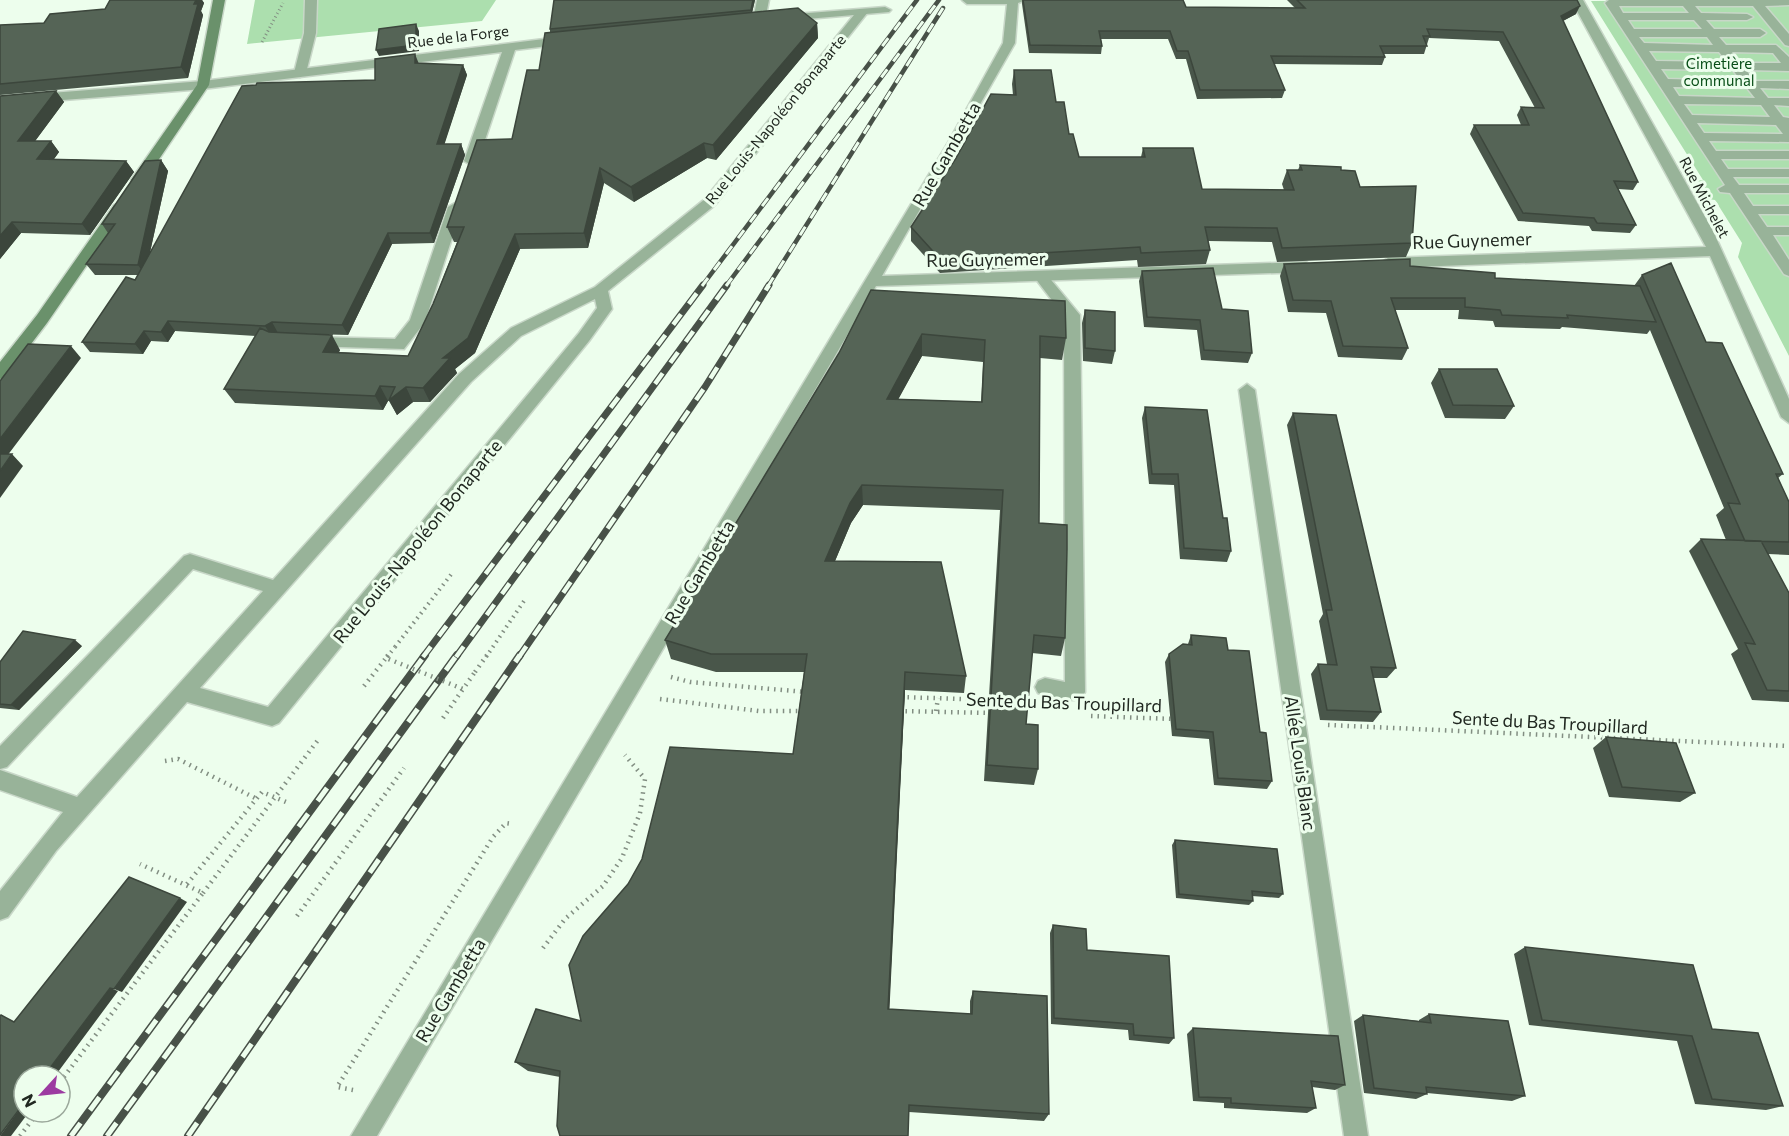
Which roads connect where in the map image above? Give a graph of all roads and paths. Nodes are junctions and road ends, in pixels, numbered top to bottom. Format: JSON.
{"nodes":[{"id":1,"x":219,"y":0,"type":"edge"},
{"id":2,"x":285,"y":0,"type":"edge"},
{"id":3,"x":311,"y":0,"type":"edge"},
{"id":4,"x":763,"y":0,"type":"edge"},
{"id":5,"x":1020,"y":0,"type":"edge"},
{"id":6,"x":1577,"y":0,"type":"edge"},
{"id":7,"x":1013,"y":1,"type":"edge"},
{"id":8,"x":967,"y":2,"type":"dead end"},
{"id":9,"x":1687,"y":3,"type":"junction"},
{"id":10,"x":1757,"y":3,"type":"junction"},
{"id":11,"x":1787,"y":5,"type":"edge"},
{"id":12,"x":885,"y":10,"type":"dead end"},
{"id":13,"x":862,"y":12,"type":"junction"},
{"id":14,"x":1620,"y":16,"type":"junction"},
{"id":15,"x":1698,"y":17,"type":"junction"},
{"id":16,"x":1747,"y":17,"type":"dead end"},
{"id":17,"x":1631,"y":33,"type":"junction"},
{"id":18,"x":1711,"y":33,"type":"junction"},
{"id":19,"x":1760,"y":33,"type":"dead end"},
{"id":20,"x":584,"y":38,"type":"edge"},
{"id":21,"x":262,"y":42,"type":"dead end"},
{"id":22,"x":1789,"y":42,"type":"edge"},
{"id":23,"x":510,"y":46,"type":"junction"},
{"id":24,"x":1640,"y":47,"type":"junction"},
{"id":25,"x":1723,"y":48,"type":"junction"},
{"id":26,"x":1652,"y":65,"type":"junction"},
{"id":27,"x":1737,"y":66,"type":"junction"},
{"id":28,"x":1789,"y":66,"type":"edge"},
{"id":29,"x":300,"y":73,"type":"junction"},
{"id":30,"x":1664,"y":83,"type":"junction"},
{"id":31,"x":203,"y":85,"type":"junction"},
{"id":32,"x":1751,"y":85,"type":"junction"},
{"id":33,"x":1789,"y":85,"type":"edge"},
{"id":34,"x":1675,"y":100,"type":"junction"},
{"id":35,"x":0,"y":101,"type":"edge"},
{"id":36,"x":1765,"y":102,"type":"junction"},
{"id":37,"x":1789,"y":102,"type":"edge"},
{"id":38,"x":1687,"y":119,"type":"junction"},
{"id":39,"x":1784,"y":121,"type":"edge"},
{"id":40,"x":1789,"y":135,"type":"edge"},
{"id":41,"x":1699,"y":137,"type":"junction"},
{"id":42,"x":1710,"y":155,"type":"junction"},
{"id":43,"x":1789,"y":155,"type":"edge"},
{"id":44,"x":1722,"y":173,"type":"junction"},
{"id":45,"x":1789,"y":173,"type":"edge"},
{"id":46,"x":467,"y":174,"type":"edge"},
{"id":47,"x":1728,"y":189,"type":"junction"},
{"id":48,"x":1789,"y":189,"type":"edge"},
{"id":49,"x":459,"y":196,"type":"edge"},
{"id":50,"x":1747,"y":210,"type":"junction"},
{"id":51,"x":1789,"y":210,"type":"edge"},
{"id":52,"x":1762,"y":231,"type":"junction"},
{"id":53,"x":1789,"y":231,"type":"edge"},
{"id":54,"x":1715,"y":251,"type":"junction"},
{"id":55,"x":1783,"y":254,"type":"edge"},
{"id":56,"x":1376,"y":264,"type":"edge"},
{"id":57,"x":1317,"y":266,"type":"edge"},
{"id":58,"x":1789,"y":271,"type":"edge"},
{"id":59,"x":1042,"y":278,"type":"junction"},
{"id":60,"x":870,"y":281,"type":"junction"},
{"id":61,"x":600,"y":290,"type":"junction"},
{"id":62,"x":300,"y":341,"type":"edge"},
{"id":63,"x":0,"y":373,"type":"edge"},
{"id":64,"x":1247,"y":390,"type":"dead end"},
{"id":65,"x":1789,"y":417,"type":"edge"},
{"id":66,"x":453,"y":572,"type":"dead end"},
{"id":67,"x":276,"y":588,"type":"junction"},
{"id":68,"x":526,"y":598,"type":"dead end"},
{"id":69,"x":386,"y":658,"type":"junction"},
{"id":70,"x":641,"y":670,"type":"junction"},
{"id":71,"x":364,"y":686,"type":"dead end"},
{"id":72,"x":1045,"y":687,"type":"dead end"},
{"id":73,"x":463,"y":689,"type":"junction"},
{"id":74,"x":810,"y":692,"type":"edge"},
{"id":75,"x":186,"y":693,"type":"junction"},
{"id":76,"x":626,"y":694,"type":"junction"},
{"id":77,"x":898,"y":697,"type":"edge"},
{"id":78,"x":938,"y":698,"type":"junction"},
{"id":79,"x":978,"y":699,"type":"junction"},
{"id":80,"x":999,"y":700,"type":"edge"},
{"id":81,"x":806,"y":711,"type":"edge"},
{"id":82,"x":889,"y":711,"type":"edge"},
{"id":83,"x":936,"y":711,"type":"junction"},
{"id":84,"x":978,"y":712,"type":"junction"},
{"id":85,"x":1002,"y":713,"type":"edge"},
{"id":86,"x":1084,"y":716,"type":"dead end"},
{"id":87,"x":443,"y":718,"type":"dead end"},
{"id":88,"x":1178,"y":720,"type":"edge"},
{"id":89,"x":1294,"y":724,"type":"junction"},
{"id":90,"x":318,"y":740,"type":"dead end"},
{"id":91,"x":625,"y":746,"type":"dead end"},
{"id":92,"x":1789,"y":746,"type":"edge"},
{"id":93,"x":0,"y":760,"type":"edge"},
{"id":94,"x":157,"y":764,"type":"dead end"},
{"id":95,"x":404,"y":768,"type":"dead end"},
{"id":96,"x":0,"y":780,"type":"edge"},
{"id":97,"x":259,"y":800,"type":"dead end"},
{"id":98,"x":286,"y":802,"type":"dead end"},
{"id":99,"x":80,"y":808,"type":"junction"},
{"id":100,"x":493,"y":837,"type":"dead end"},
{"id":101,"x":140,"y":864,"type":"dead end"},
{"id":102,"x":187,"y":884,"type":"junction"},
{"id":103,"x":203,"y":893,"type":"junction"},
{"id":104,"x":0,"y":909,"type":"edge"},
{"id":105,"x":297,"y":916,"type":"dead end"},
{"id":106,"x":543,"y":948,"type":"dead end"},
{"id":107,"x":72,"y":1066,"type":"edge"},
{"id":108,"x":337,"y":1087,"type":"dead end"},
{"id":109,"x":363,"y":1136,"type":"edge"},
{"id":110,"x":1356,"y":1136,"type":"edge"}],
"edges":[{"from":1,"to":31,"type":"street"},
{"from":2,"to":21,"type":"path"},
{"from":3,"to":29,"type":"street"},
{"from":4,"to":13,"type":"street"},
{"from":5,"to":7,"type":"street"},
{"from":6,"to":54,"type":"street","name":"Rue Michelet"},
{"from":7,"to":8,"type":"street"},
{"from":7,"to":60,"type":"street","name":"Rue Gambetta"},
{"from":9,"to":10,"type":"street"},
{"from":9,"to":14,"type":"street"},
{"from":9,"to":15,"type":"street"},
{"from":10,"to":11,"type":"street"},
{"from":10,"to":22,"type":"street"},
{"from":12,"to":13,"type":"street"},
{"from":13,"to":61,"type":"street","name":"Rue Louis-Napoléon Bonaparte"},
{"from":14,"to":15,"type":"street"},
{"from":14,"to":17,"type":"street"},
{"from":15,"to":16,"type":"street"},
{"from":15,"to":18,"type":"street"},
{"from":17,"to":18,"type":"street"},
{"from":17,"to":24,"type":"street"},
{"from":18,"to":19,"type":"street"},
{"from":18,"to":25,"type":"street"},
{"from":20,"to":23,"type":"street","name":"Rue de la Forge"},
{"from":23,"to":29,"type":"street","name":"Rue de la Forge"},
{"from":23,"to":46,"type":"street"},
{"from":24,"to":25,"type":"street"},
{"from":24,"to":26,"type":"street"},
{"from":25,"to":27,"type":"street"},
{"from":25,"to":28,"type":"street"},
{"from":26,"to":27,"type":"street"},
{"from":26,"to":30,"type":"street"},
{"from":27,"to":28,"type":"street"},
{"from":27,"to":32,"type":"street"},
{"from":29,"to":31,"type":"street","name":"Rue de la Forge"},
{"from":30,"to":32,"type":"street"},
{"from":30,"to":34,"type":"street"},
{"from":31,"to":35,"type":"street","name":"Rue de la Forge"},
{"from":31,"to":63,"type":"street"},
{"from":32,"to":33,"type":"street"},
{"from":32,"to":36,"type":"street"},
{"from":34,"to":36,"type":"street"},
{"from":34,"to":38,"type":"street"},
{"from":36,"to":37,"type":"street"},
{"from":36,"to":39,"type":"street"},
{"from":38,"to":39,"type":"street"},
{"from":38,"to":41,"type":"street"},
{"from":39,"to":40,"type":"street"},
{"from":40,"to":41,"type":"street"},
{"from":41,"to":42,"type":"street"},
{"from":42,"to":43,"type":"street"},
{"from":42,"to":44,"type":"street"},
{"from":44,"to":45,"type":"street"},
{"from":44,"to":47,"type":"street"},
{"from":47,"to":48,"type":"street"},
{"from":47,"to":50,"type":"street"},
{"from":49,"to":62,"type":"street"},
{"from":50,"to":51,"type":"street"},
{"from":50,"to":52,"type":"street"},
{"from":52,"to":53,"type":"street"},
{"from":52,"to":55,"type":"street"},
{"from":54,"to":56,"type":"street","name":"Rue Guynemer"},
{"from":54,"to":65,"type":"street","name":"Rue Michelet"},
{"from":55,"to":58,"type":"street"},
{"from":57,"to":59,"type":"street","name":"Rue Guynemer"},
{"from":59,"to":60,"type":"street","name":"Rue Guynemer"},
{"from":59,"to":72,"type":"street"},
{"from":60,"to":70,"type":"street","name":"Rue Gambetta"},
{"from":61,"to":67,"type":"street","name":"Rue Louis-Napoléon Bonaparte"},
{"from":61,"to":75,"type":"street","name":"Rue Louis-Napoléon Bonaparte"},
{"from":64,"to":89,"type":"street","name":"Allée Louis Blanc"},
{"from":66,"to":69,"type":"path","bridge":true},
{"from":67,"to":75,"type":"street","name":"Rue Louis-Napoléon Bonaparte"},
{"from":67,"to":93,"type":"street"},
{"from":68,"to":73,"type":"path","bridge":true},
{"from":69,"to":71,"type":"path"},
{"from":69,"to":73,"type":"path","bridge":true},
{"from":70,"to":74,"type":"path"},
{"from":70,"to":76,"type":"street","name":"Rue Gambetta"},
{"from":73,"to":87,"type":"path"},
{"from":75,"to":99,"type":"street","name":"Rue Louis-Napoléon Bonaparte"},
{"from":76,"to":81,"type":"path"},
{"from":76,"to":109,"type":"street","name":"Rue Gambetta"},
{"from":77,"to":78,"type":"path"},
{"from":78,"to":79,"type":"path"},
{"from":78,"to":83,"type":"path"},
{"from":79,"to":80,"type":"path"},
{"from":79,"to":84,"type":"path"},
{"from":82,"to":83,"type":"path","name":"Sente du Bas Troupillard"},
{"from":83,"to":84,"type":"path","name":"Sente du Bas Troupillard"},
{"from":84,"to":85,"type":"path","name":"Sente du Bas Troupillard"},
{"from":86,"to":88,"type":"path","name":"Sente du Bas Troupillard"},
{"from":89,"to":92,"type":"path","name":"Sente du Bas Troupillard"},
{"from":89,"to":110,"type":"street","name":"Allée Louis Blanc"},
{"from":90,"to":103,"type":"path"},
{"from":91,"to":106,"type":"path"},
{"from":94,"to":97,"type":"path"},
{"from":95,"to":105,"type":"path"},
{"from":96,"to":99,"type":"street"},
{"from":98,"to":102,"type":"path"},
{"from":99,"to":104,"type":"street","name":"Rue Louis-Napoléon Bonaparte"},
{"from":100,"to":108,"type":"path"},
{"from":101,"to":102,"type":"path"},
{"from":102,"to":103,"type":"path"},
{"from":103,"to":107,"type":"path"}]}
